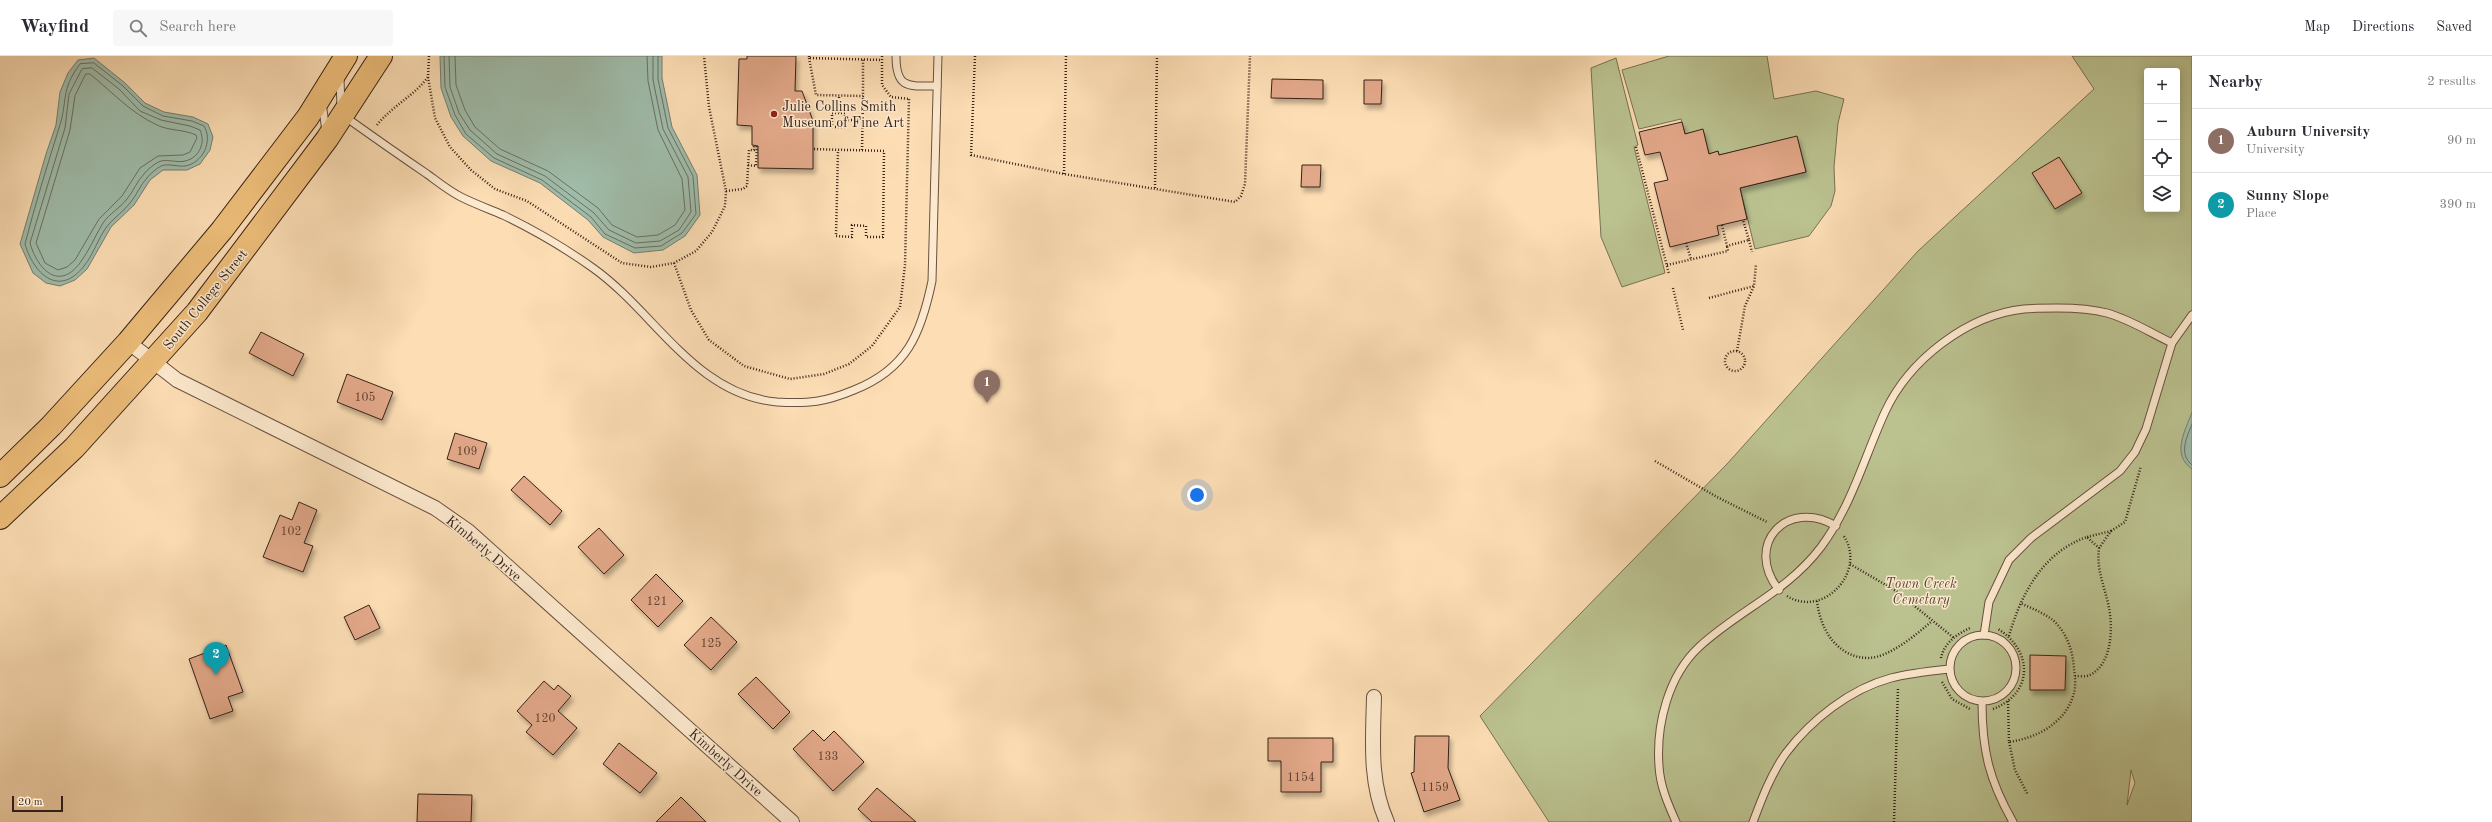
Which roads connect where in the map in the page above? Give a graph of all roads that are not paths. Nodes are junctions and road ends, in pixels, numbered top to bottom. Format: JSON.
{"nodes":[{"id":1,"x":381,"y":56,"type":"edge"},
{"id":2,"x":896,"y":56,"type":"edge"},
{"id":3,"x":938,"y":56,"type":"edge"},
{"id":4,"x":343,"y":61,"type":"edge"},
{"id":5,"x":937,"y":86,"type":"junction"},
{"id":6,"x":321,"y":96,"type":"junction"},
{"id":7,"x":343,"y":115,"type":"junction"},
{"id":8,"x":327,"y":139,"type":"junction"},
{"id":9,"x":2192,"y":315,"type":"edge"},
{"id":10,"x":128,"y":342,"type":"junction"},
{"id":11,"x":2172,"y":343,"type":"junction"},
{"id":12,"x":153,"y":361,"type":"junction"},
{"id":13,"x":0,"y":476,"type":"edge"},
{"id":14,"x":0,"y":518,"type":"edge"},
{"id":15,"x":1836,"y":526,"type":"junction"},
{"id":16,"x":1779,"y":590,"type":"junction"},
{"id":17,"x":1984,"y":635,"type":"junction"},
{"id":18,"x":1949,"y":669,"type":"junction"},
{"id":19,"x":1374,"y":697,"type":"dead end"},
{"id":20,"x":1982,"y":702,"type":"junction"},
{"id":21,"x":792,"y":822,"type":"edge"},
{"id":22,"x":1387,"y":822,"type":"edge"},
{"id":23,"x":1676,"y":822,"type":"edge"},
{"id":24,"x":1753,"y":822,"type":"edge"},
{"id":25,"x":2013,"y":822,"type":"edge"}],
"edges":[{"from":1,"to":7,"type":"main road","name":"South College Street"},
{"from":2,"to":5,"type":"lane"},
{"from":3,"to":5,"type":"lane"},
{"from":4,"to":6,"type":"main road"},
{"from":4,"to":7,"type":"lane"},
{"from":5,"to":7,"type":"lane"},
{"from":6,"to":8,"type":"lane"},
{"from":6,"to":10,"type":"main road"},
{"from":7,"to":8,"type":"main road","name":"South College Street"},
{"from":8,"to":12,"type":"main road","name":"South College Street"},
{"from":9,"to":11,"type":"lane"},
{"from":10,"to":12,"type":"street","name":"Kimberly Drive"},
{"from":10,"to":13,"type":"main road"},
{"from":11,"to":15,"type":"lane"},
{"from":11,"to":17,"type":"lane"},
{"from":12,"to":14,"type":"main road","name":"South College Street"},
{"from":12,"to":21,"type":"street","name":"Kimberly Drive"},
{"from":15,"to":16,"type":"lane"},
{"from":15,"to":16,"type":"lane"},
{"from":16,"to":23,"type":"lane"},
{"from":17,"to":18,"type":"lane"},
{"from":17,"to":20,"type":"lane"},
{"from":18,"to":20,"type":"lane"},
{"from":18,"to":24,"type":"lane"},
{"from":19,"to":22,"type":"street"},
{"from":20,"to":25,"type":"lane"}]}
